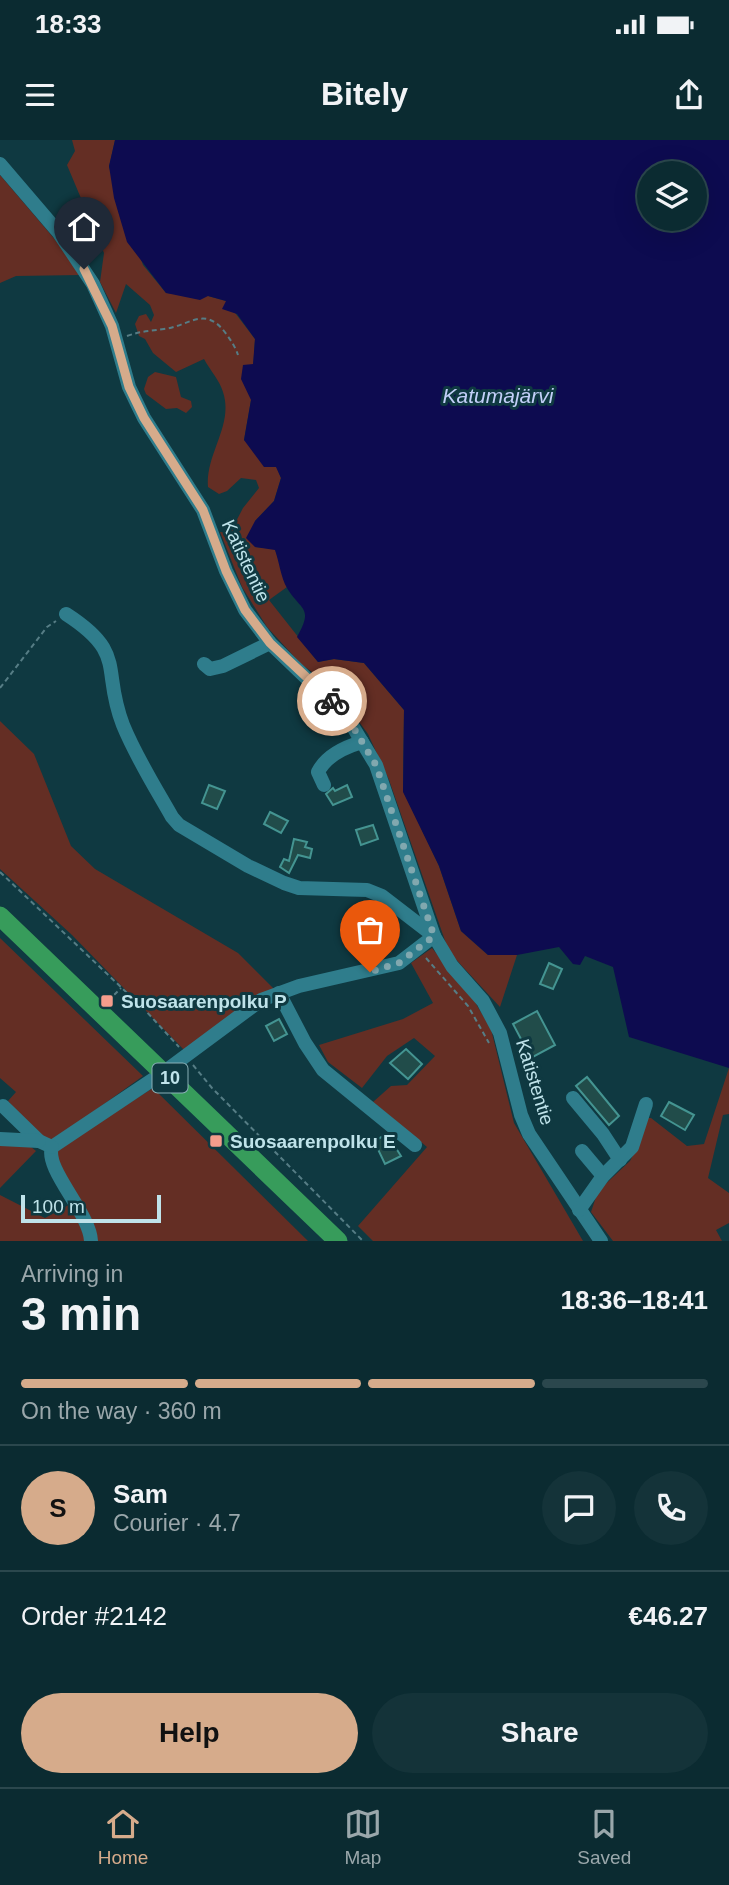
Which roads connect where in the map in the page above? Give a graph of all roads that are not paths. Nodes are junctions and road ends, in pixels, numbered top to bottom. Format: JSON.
{"nodes":[{"id":1,"x":0,"y":164,"type":"edge"},
{"id":2,"x":66,"y":614,"type":"road end"},
{"id":3,"x":270,"y":643,"type":"junction"},
{"id":4,"x":204,"y":664,"type":"dead end"},
{"id":5,"x":362,"y":742,"type":"junction"},
{"id":6,"x":324,"y":785,"type":"dead end"},
{"id":7,"x":0,"y":916,"type":"edge"},
{"id":8,"x":434,"y":936,"type":"junction"},
{"id":9,"x":279,"y":993,"type":"junction"},
{"id":10,"x":164,"y":1072,"type":"junction"},
{"id":11,"x":573,"y":1098,"type":"dead end"},
{"id":12,"x":646,"y":1104,"type":"dead end"},
{"id":13,"x":3,"y":1106,"type":"dead end"},
{"id":14,"x":0,"y":1139,"type":"edge"},
{"id":15,"x":45,"y":1144,"type":"junction"},
{"id":16,"x":415,"y":1145,"type":"dead end"},
{"id":17,"x":582,"y":1151,"type":"dead end"},
{"id":18,"x":620,"y":1160,"type":"junction"},
{"id":19,"x":603,"y":1176,"type":"junction"},
{"id":20,"x":579,"y":1210,"type":"junction"},
{"id":21,"x":91,"y":1241,"type":"edge"},
{"id":22,"x":338,"y":1241,"type":"edge"},
{"id":23,"x":601,"y":1241,"type":"edge"}],
"edges":[{"from":1,"to":3,"type":"street","name":"Katistentie"},
{"from":2,"to":8,"type":"street","name":"Katistentie"},
{"from":3,"to":4,"type":"street"},
{"from":3,"to":5,"type":"street","name":"Katistentie"},
{"from":5,"to":6,"type":"street"},
{"from":5,"to":8,"type":"street","name":"Katistentie"},
{"from":7,"to":10,"type":"highway","number":"10"},
{"from":8,"to":9,"type":"street"},
{"from":8,"to":20,"type":"street","name":"Katistentie"},
{"from":9,"to":10,"type":"street"},
{"from":9,"to":16,"type":"street"},
{"from":10,"to":15,"type":"street"},
{"from":10,"to":22,"type":"highway","number":"10"},
{"from":11,"to":18,"type":"street"},
{"from":12,"to":18,"type":"street"},
{"from":13,"to":15,"type":"street"},
{"from":14,"to":15,"type":"street"},
{"from":15,"to":21,"type":"street"},
{"from":17,"to":19,"type":"street"},
{"from":18,"to":19,"type":"street"},
{"from":19,"to":20,"type":"street"},
{"from":20,"to":23,"type":"street","name":"Katistentie"}]}
